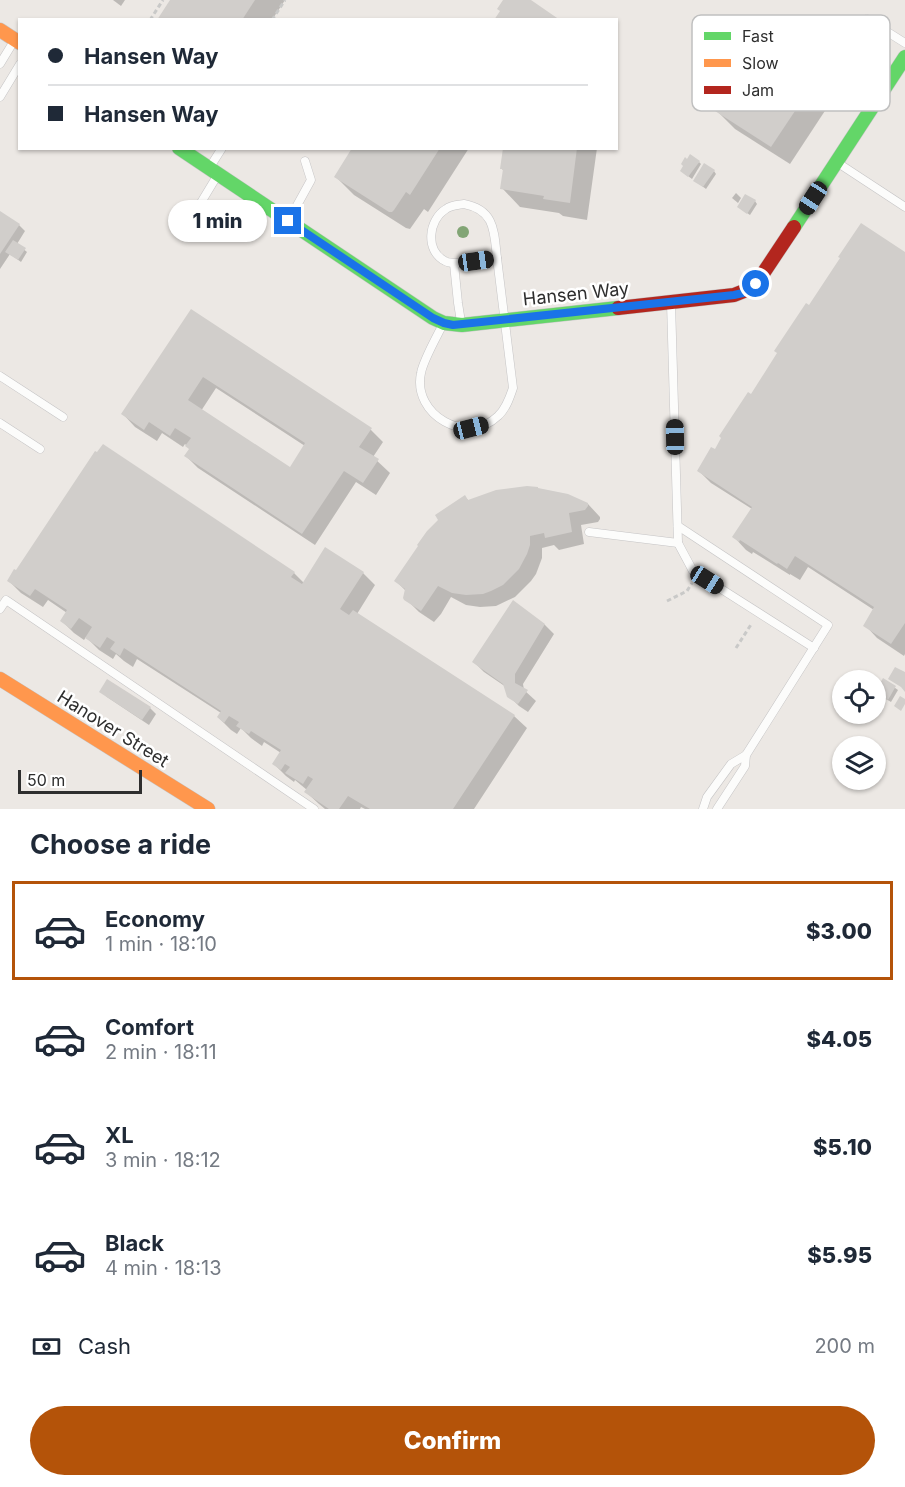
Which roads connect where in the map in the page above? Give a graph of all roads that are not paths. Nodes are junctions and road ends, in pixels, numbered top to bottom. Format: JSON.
{"nodes":[{"id":1,"x":0,"y":30,"type":"edge"},
{"id":2,"x":890,"y":34,"type":"edge"},
{"id":3,"x":17,"y":42,"type":"edge"},
{"id":4,"x":905,"y":43,"type":"edge"},
{"id":5,"x":905,"y":58,"type":"edge"},
{"id":6,"x":0,"y":64,"type":"edge"},
{"id":7,"x":18,"y":67,"type":"edge"},
{"id":8,"x":890,"y":81,"type":"edge"},
{"id":9,"x":0,"y":97,"type":"edge"},
{"id":10,"x":870,"y":111,"type":"edge"},
{"id":11,"x":182,"y":150,"type":"edge"},
{"id":12,"x":221,"y":150,"type":"edge"},
{"id":13,"x":305,"y":161,"type":"dead end"},
{"id":14,"x":836,"y":163,"type":"junction"},
{"id":15,"x":213,"y":172,"type":"junction"},
{"id":16,"x":905,"y":207,"type":"edge"},
{"id":17,"x":288,"y":221,"type":"junction"},
{"id":18,"x":185,"y":229,"type":"dead end"},
{"id":19,"x":497,"y":258,"type":"junction"},
{"id":20,"x":454,"y":264,"type":"junction"},
{"id":21,"x":671,"y":302,"type":"junction"},
{"id":22,"x":505,"y":320,"type":"junction"},
{"id":23,"x":444,"y":323,"type":"junction"},
{"id":24,"x":462,"y":325,"type":"junction"},
{"id":25,"x":0,"y":376,"type":"edge"},
{"id":26,"x":63,"y":417,"type":"dead end"},
{"id":27,"x":0,"y":423,"type":"edge"},
{"id":28,"x":40,"y":449,"type":"dead end"},
{"id":29,"x":678,"y":526,"type":"junction"},
{"id":30,"x":589,"y":532,"type":"dead end"},
{"id":31,"x":678,"y":543,"type":"junction"},
{"id":32,"x":0,"y":609,"type":"edge"},
{"id":33,"x":814,"y":648,"type":"junction"},
{"id":34,"x":0,"y":679,"type":"edge"},
{"id":35,"x":746,"y":755,"type":"junction"},
{"id":36,"x":208,"y":809,"type":"edge"},
{"id":37,"x":314,"y":809,"type":"edge"},
{"id":38,"x":702,"y":809,"type":"edge"},
{"id":39,"x":717,"y":809,"type":"edge"}],
"edges":[{"from":1,"to":3,"type":"street"},
{"from":2,"to":4,"type":"lane"},
{"from":3,"to":6,"type":"lane"},
{"from":5,"to":8,"type":"street","name":"Hansen Way"},
{"from":7,"to":9,"type":"lane"},
{"from":10,"to":14,"type":"street","name":"Hansen Way"},
{"from":11,"to":15,"type":"street","name":"Hansen Way"},
{"from":12,"to":15,"type":"lane"},
{"from":13,"to":17,"type":"lane"},
{"from":14,"to":16,"type":"lane"},
{"from":14,"to":21,"type":"street","name":"Hansen Way"},
{"from":15,"to":17,"type":"street","name":"Hansen Way"},
{"from":15,"to":18,"type":"lane"},
{"from":17,"to":23,"type":"street","name":"Hansen Way"},
{"from":19,"to":20,"type":"lane"},
{"from":19,"to":20,"type":"lane"},
{"from":19,"to":22,"type":"lane"},
{"from":20,"to":24,"type":"lane"},
{"from":21,"to":22,"type":"street","name":"Hansen Way"},
{"from":21,"to":29,"type":"lane"},
{"from":22,"to":23,"type":"lane"},
{"from":22,"to":24,"type":"street","name":"Hansen Way"},
{"from":23,"to":24,"type":"street","name":"Hansen Way"},
{"from":25,"to":26,"type":"lane"},
{"from":27,"to":28,"type":"lane"},
{"from":29,"to":31,"type":"lane"},
{"from":29,"to":33,"type":"lane"},
{"from":30,"to":31,"type":"lane"},
{"from":31,"to":33,"type":"lane"},
{"from":32,"to":37,"type":"lane"},
{"from":33,"to":35,"type":"lane"},
{"from":34,"to":36,"type":"street","name":"Hanover Street"},
{"from":35,"to":38,"type":"lane"},
{"from":35,"to":39,"type":"lane"}]}
